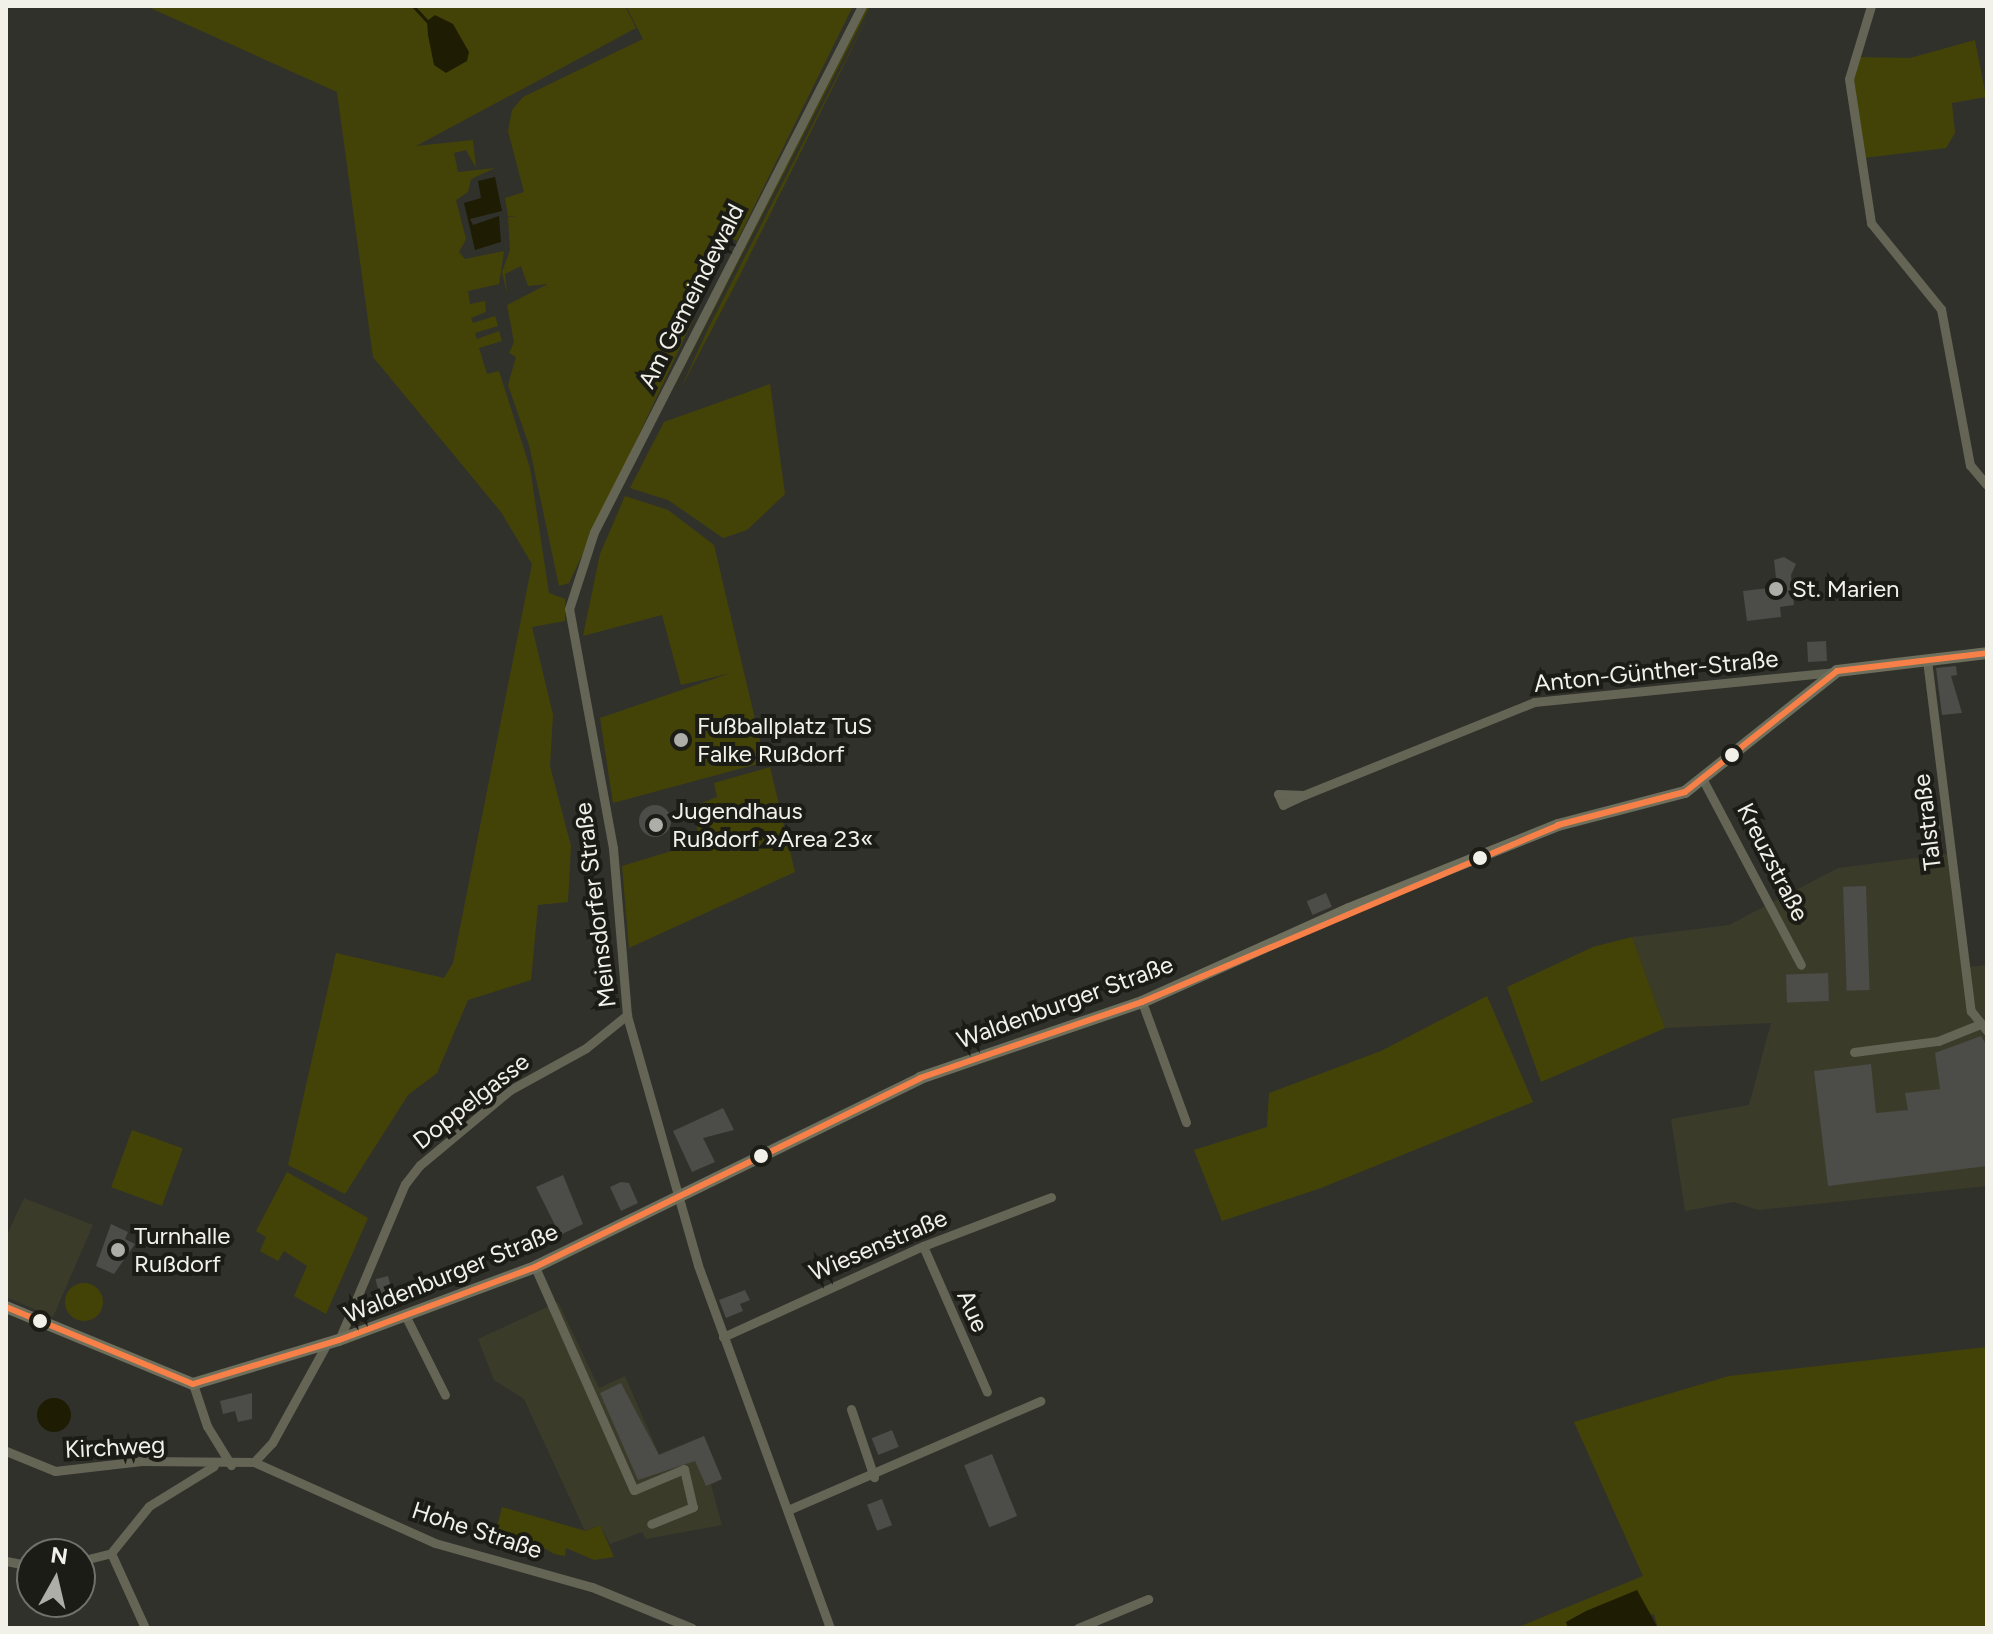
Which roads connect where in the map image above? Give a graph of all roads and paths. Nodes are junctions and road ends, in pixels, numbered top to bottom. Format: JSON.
{"nodes":[{"id":1,"x":862,"y":6,"type":"edge"},
{"id":2,"x":1871,"y":6,"type":"edge"},
{"id":3,"x":1987,"y":485,"type":"edge"},
{"id":4,"x":569,"y":609,"type":"joint"},
{"id":5,"x":1987,"y":653,"type":"edge"},
{"id":6,"x":1927,"y":660,"type":"junction"},
{"id":7,"x":1837,"y":671,"type":"junction"},
{"id":8,"x":1703,"y":780,"type":"junction"},
{"id":9,"x":1304,"y":795,"type":"dead end"},
{"id":10,"x":1801,"y":965,"type":"dead end"},
{"id":11,"x":1142,"y":1002,"type":"junction"},
{"id":12,"x":627,"y":1015,"type":"junction"},
{"id":13,"x":1982,"y":1028,"type":"edge"},
{"id":14,"x":1854,"y":1052,"type":"dead end"},
{"id":15,"x":1186,"y":1122,"type":"dead end"},
{"id":16,"x":679,"y":1193,"type":"junction"},
{"id":17,"x":1051,"y":1197,"type":"dead end"},
{"id":18,"x":923,"y":1246,"type":"junction"},
{"id":19,"x":535,"y":1267,"type":"junction"},
{"id":20,"x":6,"y":1307,"type":"edge"},
{"id":21,"x":406,"y":1317,"type":"junction"},
{"id":22,"x":723,"y":1337,"type":"junction"},
{"id":23,"x":339,"y":1340,"type":"junction"},
{"id":24,"x":326,"y":1345,"type":"junction"},
{"id":25,"x":193,"y":1384,"type":"junction"},
{"id":26,"x":987,"y":1392,"type":"dead end"},
{"id":27,"x":445,"y":1395,"type":"dead end"},
{"id":28,"x":1040,"y":1401,"type":"dead end"},
{"id":29,"x":851,"y":1409,"type":"dead end"},
{"id":30,"x":6,"y":1451,"type":"edge"},
{"id":31,"x":254,"y":1462,"type":"junction"},
{"id":32,"x":216,"y":1465,"type":"junction"},
{"id":33,"x":231,"y":1465,"type":"junction"},
{"id":34,"x":874,"y":1477,"type":"junction"},
{"id":35,"x":788,"y":1510,"type":"junction"},
{"id":36,"x":651,"y":1524,"type":"dead end"},
{"id":37,"x":111,"y":1553,"type":"junction"},
{"id":38,"x":96,"y":1557,"type":"edge"},
{"id":39,"x":1148,"y":1599,"type":"dead end"},
{"id":40,"x":145,"y":1628,"type":"edge"},
{"id":41,"x":692,"y":1628,"type":"edge"},
{"id":42,"x":830,"y":1628,"type":"edge"},
{"id":43,"x":1078,"y":1628,"type":"edge"}],
"edges":[{"from":1,"to":4,"type":"street","name":"Am Gemeindewald"},
{"from":2,"to":3,"type":"street"},
{"from":4,"to":12,"type":"street","name":"Meinsdorfer Straße"},
{"from":5,"to":6,"type":"main road"},
{"from":6,"to":7,"type":"main road"},
{"from":6,"to":13,"type":"street","name":"Talstraße"},
{"from":7,"to":8,"type":"main road","name":"Waldenburger Straße"},
{"from":7,"to":9,"type":"street","name":"Anton-Günther-Straße"},
{"from":8,"to":10,"type":"street","name":"Kreuzstraße"},
{"from":8,"to":11,"type":"main road","name":"Waldenburger Straße"},
{"from":11,"to":15,"type":"street"},
{"from":11,"to":16,"type":"main road","name":"Waldenburger Straße"},
{"from":12,"to":16,"type":"street","name":"Meinsdorfer Straße"},
{"from":12,"to":23,"type":"street","name":"Doppelgasse"},
{"from":13,"to":14,"type":"street","name":"Talstraße"},
{"from":16,"to":19,"type":"main road","name":"Waldenburger Straße"},
{"from":16,"to":22,"type":"street","name":"Meinsdorfer Straße"},
{"from":17,"to":18,"type":"street","name":"Wiesenstraße"},
{"from":18,"to":22,"type":"street","name":"Wiesenstraße"},
{"from":18,"to":26,"type":"street","name":"Aue"},
{"from":19,"to":21,"type":"main road","name":"Waldenburger Straße"},
{"from":19,"to":36,"type":"street"},
{"from":20,"to":25,"type":"main road"},
{"from":21,"to":23,"type":"main road","name":"Waldenburger Straße"},
{"from":21,"to":27,"type":"street"},
{"from":22,"to":35,"type":"street","name":"Meinsdorfer Straße"},
{"from":23,"to":24,"type":"main road","name":"Waldenburger Straße"},
{"from":24,"to":25,"type":"main road","name":"Waldenburger Straße"},
{"from":24,"to":31,"type":"street"},
{"from":25,"to":33,"type":"street"},
{"from":28,"to":34,"type":"street"},
{"from":29,"to":34,"type":"street"},
{"from":30,"to":32,"type":"street","name":"Kirchweg"},
{"from":31,"to":33,"type":"street","name":"Kirchweg"},
{"from":31,"to":41,"type":"street","name":"Hohe Straße"},
{"from":32,"to":33,"type":"street","name":"Kirchweg"},
{"from":32,"to":37,"type":"street"},
{"from":34,"to":35,"type":"street"},
{"from":35,"to":42,"type":"street","name":"Meinsdorfer Straße"},
{"from":37,"to":38,"type":"street"},
{"from":37,"to":40,"type":"street"},
{"from":39,"to":43,"type":"street"}]}
